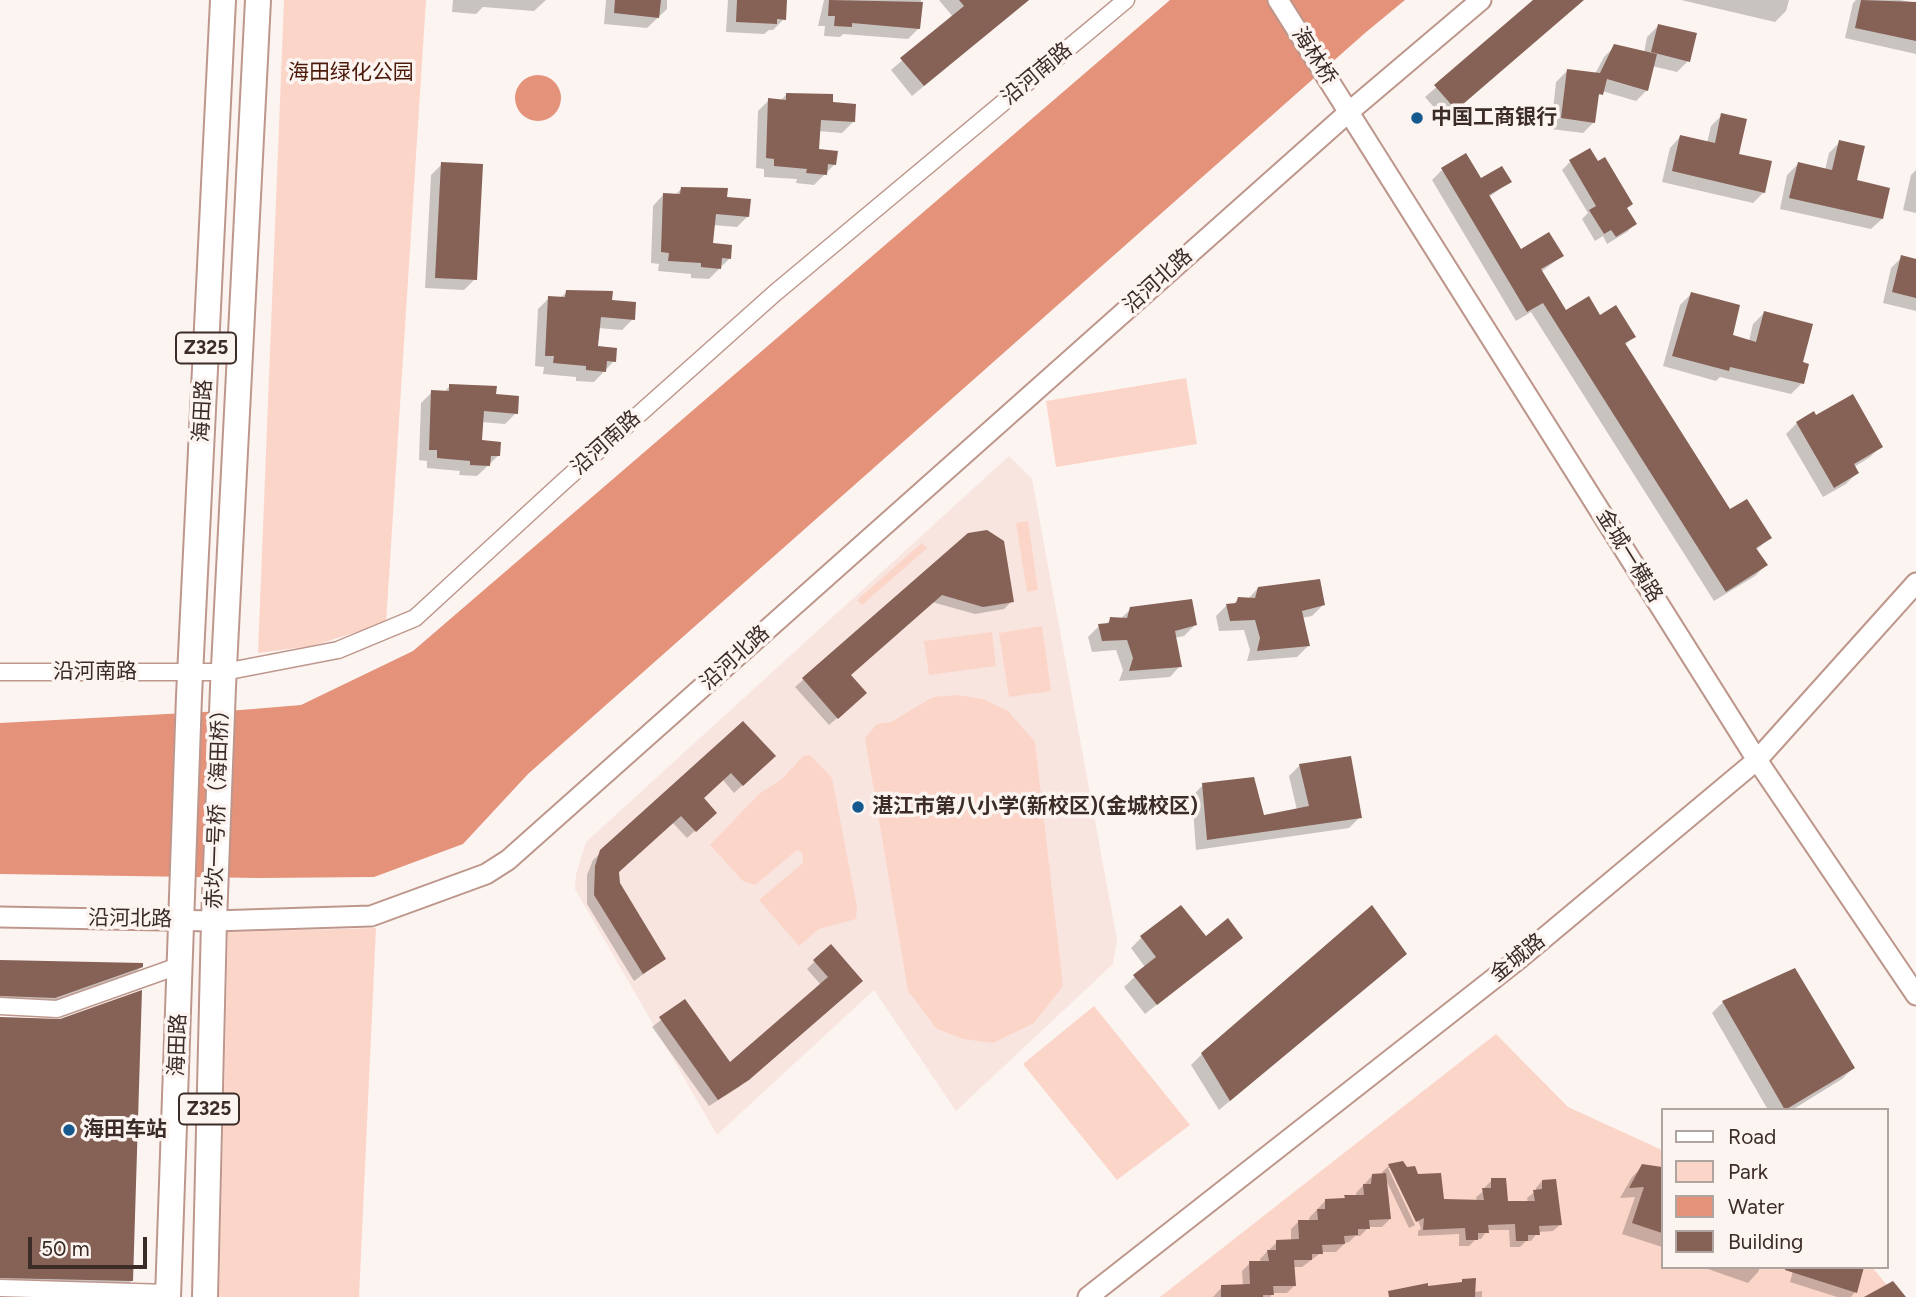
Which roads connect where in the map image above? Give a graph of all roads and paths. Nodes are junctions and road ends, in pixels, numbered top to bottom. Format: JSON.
{"nodes":[{"id":1,"x":223,"y":0,"type":"edge"},
{"id":2,"x":258,"y":0,"type":"edge"},
{"id":3,"x":1126,"y":0,"type":"edge"},
{"id":4,"x":1278,"y":0,"type":"edge"},
{"id":5,"x":1481,"y":0,"type":"edge"},
{"id":6,"x":1350,"y":111,"type":"junction"},
{"id":7,"x":1916,"y":583,"type":"edge"},
{"id":8,"x":0,"y":672,"type":"edge"},
{"id":9,"x":223,"y":679,"type":"junction"},
{"id":10,"x":190,"y":685,"type":"junction"},
{"id":11,"x":1757,"y":760,"type":"junction"},
{"id":12,"x":0,"y":917,"type":"edge"},
{"id":13,"x":182,"y":920,"type":"junction"},
{"id":14,"x":214,"y":921,"type":"junction"},
{"id":15,"x":181,"y":965,"type":"junction"},
{"id":16,"x":1916,"y":995,"type":"edge"},
{"id":17,"x":0,"y":1006,"type":"edge"},
{"id":18,"x":0,"y":1289,"type":"edge"},
{"id":19,"x":168,"y":1295,"type":"edge"},
{"id":20,"x":205,"y":1297,"type":"edge"},
{"id":21,"x":1088,"y":1297,"type":"edge"}],
"edges":[{"from":1,"to":10,"type":"main road","name":"海田路","number":"Z325"},
{"from":2,"to":9,"type":"main road","name":"海田路","number":"Z325"},
{"from":3,"to":9,"type":"street","name":"沿河南路"},
{"from":4,"to":6,"type":"street","name":"海林桥"},
{"from":5,"to":6,"type":"street","name":"沿河北路"},
{"from":6,"to":11,"type":"street","name":"金城一横路"},
{"from":6,"to":14,"type":"street","name":"沿河北路"},
{"from":7,"to":11,"type":"street","name":"金城路"},
{"from":8,"to":10,"type":"street","name":"沿河南路"},
{"from":9,"to":10,"type":"street","name":"沿河南路"},
{"from":9,"to":14,"type":"main road","name":"赤坎一号桥（海田桥）","number":"Z325"},
{"from":10,"to":13,"type":"main road","name":"赤坎一号桥（海田桥）","number":"Z325"},
{"from":11,"to":16,"type":"street","name":"金城一横路"},
{"from":11,"to":21,"type":"street","name":"金城路"},
{"from":12,"to":13,"type":"street","name":"沿河北路"},
{"from":13,"to":14,"type":"street","name":"沿河北路"},
{"from":13,"to":15,"type":"main road","name":"海田路","number":"Z325"},
{"from":14,"to":20,"type":"main road","name":"海田路","number":"Z325"},
{"from":15,"to":17,"type":"street"},
{"from":15,"to":19,"type":"main road","name":"海田路","number":"Z325"},
{"from":18,"to":19,"type":"street"}]}
